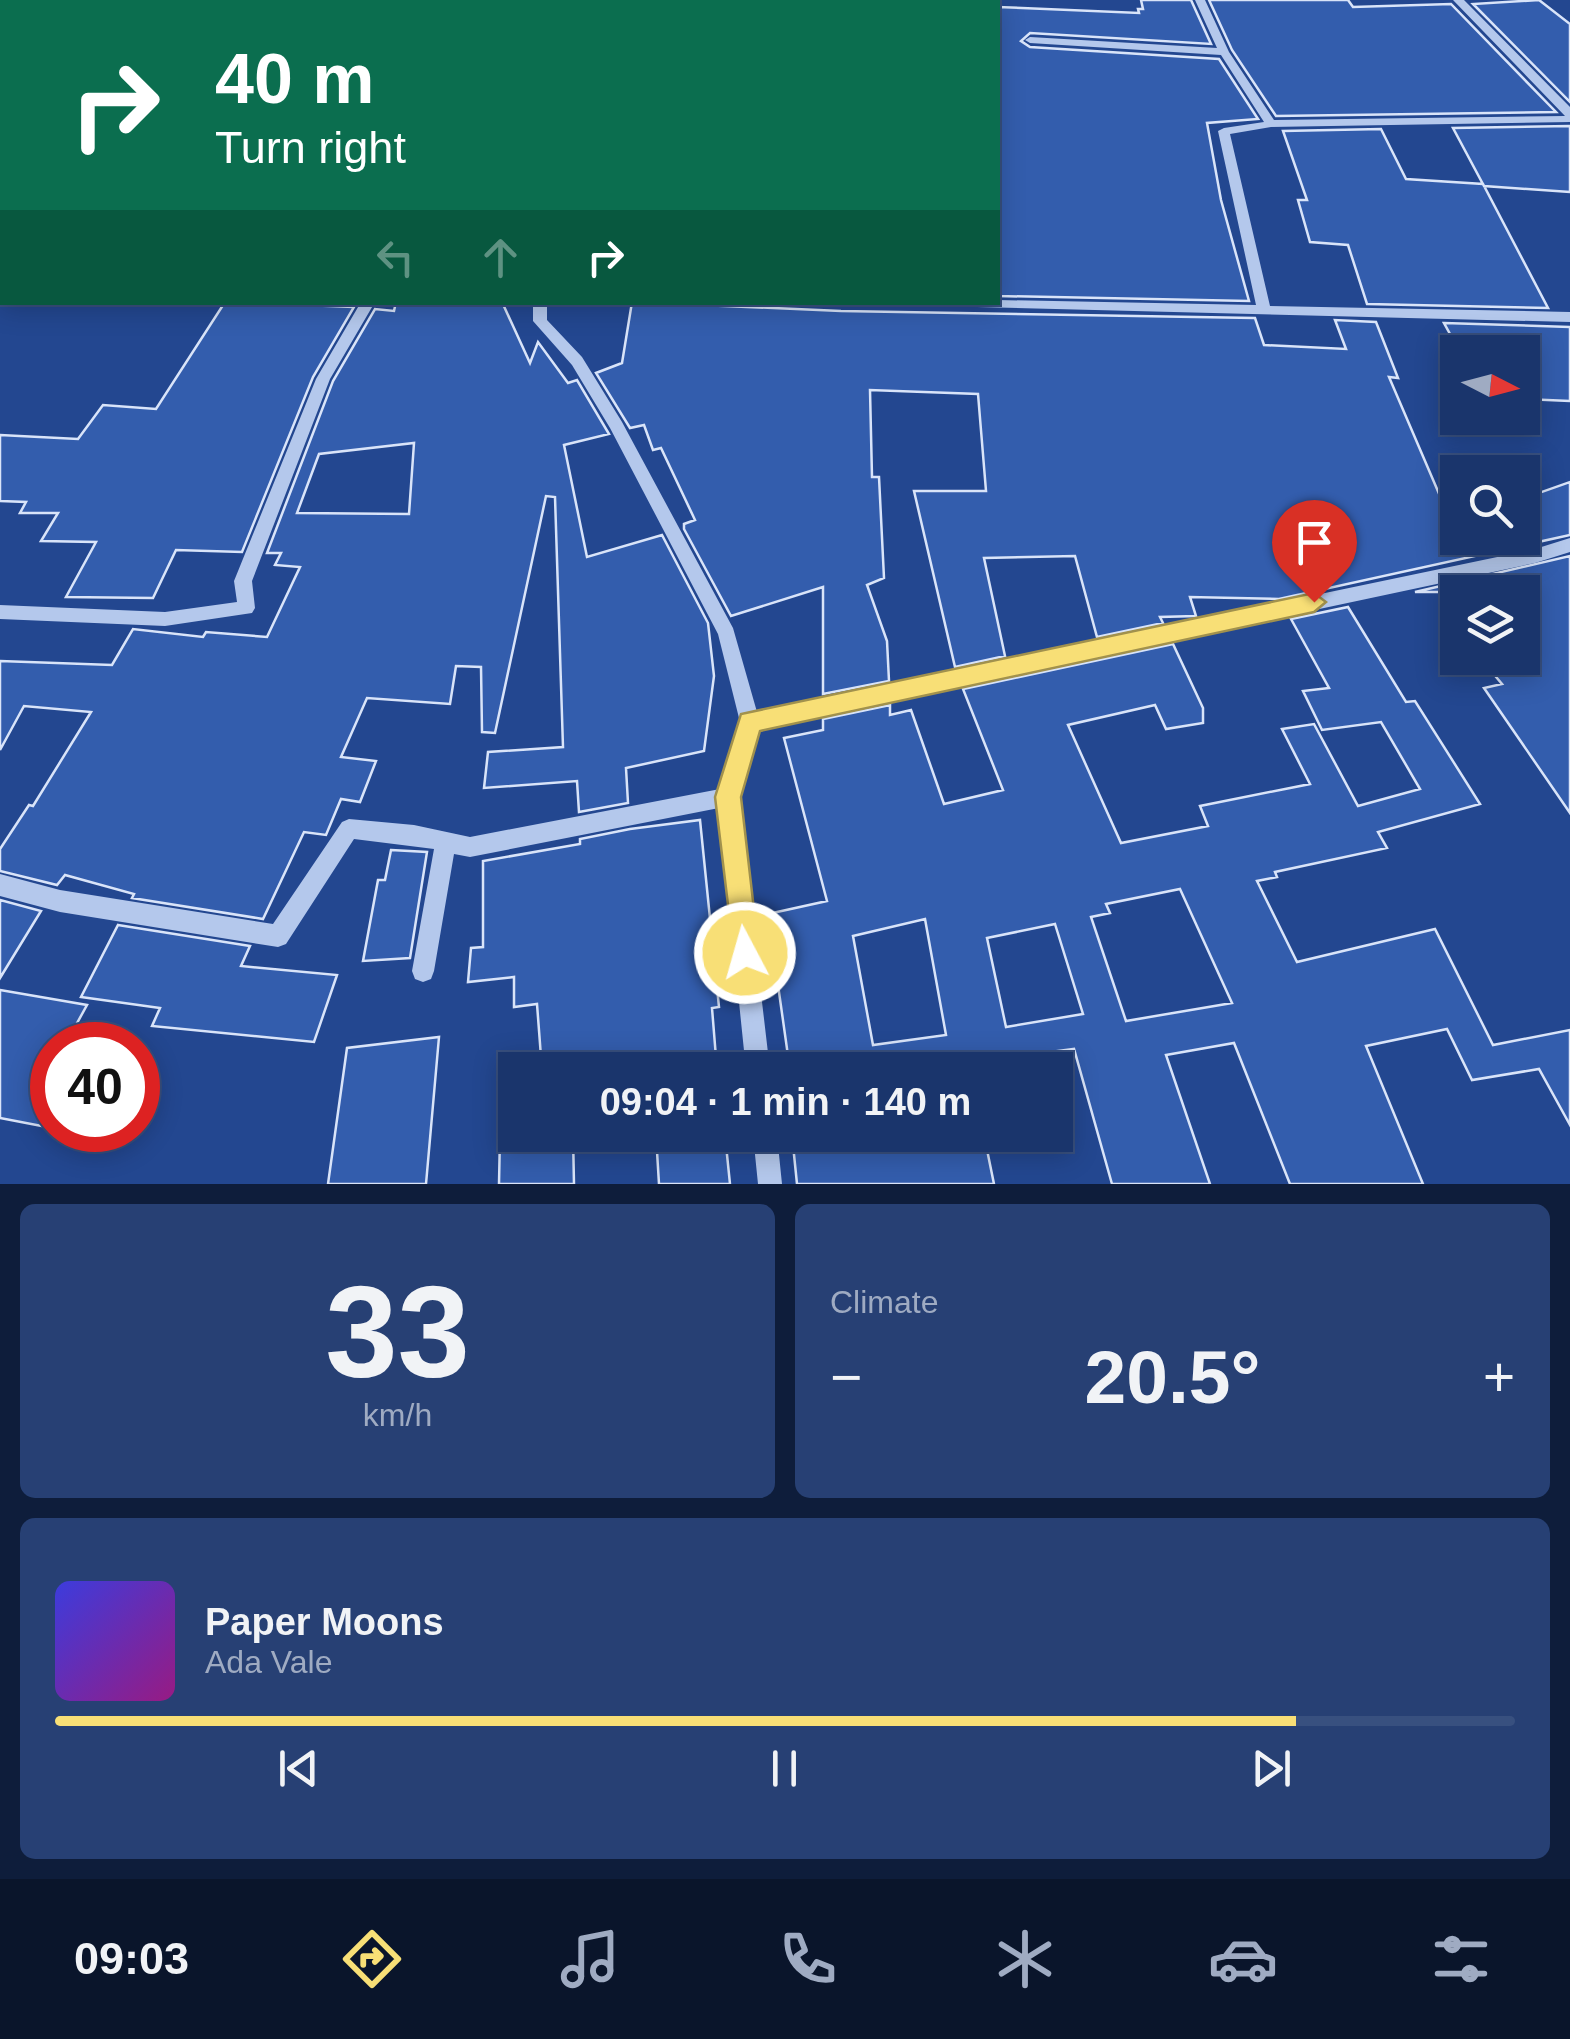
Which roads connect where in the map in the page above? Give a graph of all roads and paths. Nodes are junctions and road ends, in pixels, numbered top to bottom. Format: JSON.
{"nodes":[{"id":1,"x":1200,"y":0,"type":"edge"},
{"id":2,"x":1458,"y":0,"type":"edge"},
{"id":3,"x":1030,"y":40,"type":"dead end"},
{"id":4,"x":1224,"y":52,"type":"junction"},
{"id":5,"x":1570,"y":116,"type":"edge"},
{"id":6,"x":1271,"y":124,"type":"junction"},
{"id":7,"x":1000,"y":304,"type":"edge"},
{"id":8,"x":366,"y":305,"type":"edge"},
{"id":9,"x":540,"y":305,"type":"edge"},
{"id":10,"x":1264,"y":310,"type":"junction"},
{"id":11,"x":1570,"y":317,"type":"edge"},
{"id":12,"x":1570,"y":545,"type":"edge"},
{"id":13,"x":0,"y":612,"type":"edge"},
{"id":14,"x":750,"y":722,"type":"junction"},
{"id":15,"x":728,"y":797,"type":"junction"},
{"id":16,"x":446,"y":842,"type":"junction"},
{"id":17,"x":0,"y":885,"type":"edge"},
{"id":18,"x":423,"y":971,"type":"dead end"},
{"id":19,"x":756,"y":1052,"type":"edge"},
{"id":20,"x":767,"y":1152,"type":"edge"},
{"id":21,"x":770,"y":1184,"type":"edge"}],
"edges":[{"from":1,"to":4,"type":"street"},
{"from":2,"to":5,"type":"street"},
{"from":3,"to":4,"type":"street"},
{"from":4,"to":6,"type":"street"},
{"from":5,"to":6,"type":"street"},
{"from":6,"to":10,"type":"street"},
{"from":7,"to":10,"type":"street"},
{"from":8,"to":13,"type":"street"},
{"from":9,"to":14,"type":"street"},
{"from":10,"to":11,"type":"street"},
{"from":12,"to":14,"type":"street"},
{"from":14,"to":15,"type":"street"},
{"from":15,"to":16,"type":"street"},
{"from":15,"to":19,"type":"street"},
{"from":16,"to":17,"type":"street"},
{"from":16,"to":18,"type":"street"},
{"from":20,"to":21,"type":"street"}]}
